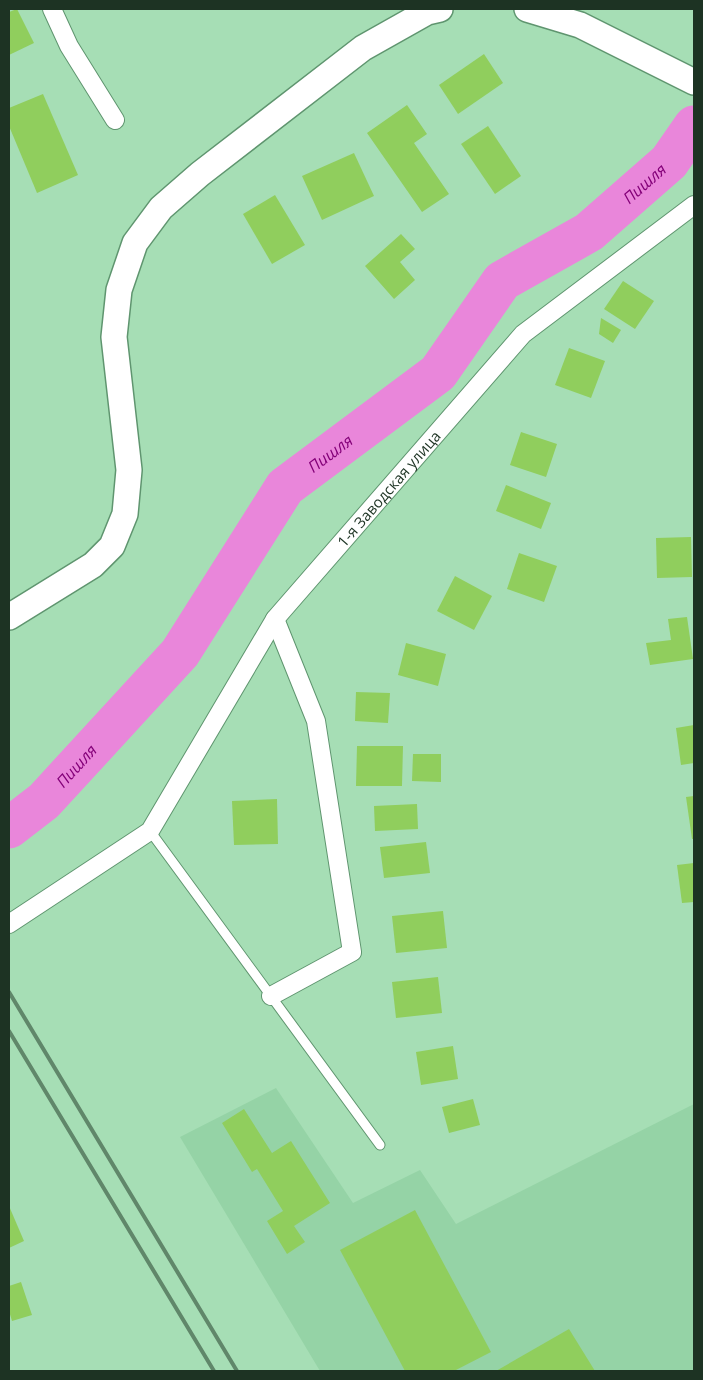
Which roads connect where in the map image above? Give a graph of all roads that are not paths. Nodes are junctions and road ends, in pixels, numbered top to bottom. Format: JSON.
{"nodes":[{"id":1,"x":52,"y":9,"type":"edge"},
{"id":2,"x":440,"y":9,"type":"edge"},
{"id":3,"x":527,"y":9,"type":"edge"},
{"id":4,"x":694,"y":82,"type":"edge"},
{"id":5,"x":115,"y":120,"type":"dead end"},
{"id":6,"x":694,"y":205,"type":"edge"},
{"id":7,"x":9,"y":617,"type":"edge"},
{"id":8,"x":275,"y":619,"type":"junction"},
{"id":9,"x":150,"y":831,"type":"junction"},
{"id":10,"x":9,"y":924,"type":"edge"},
{"id":11,"x":271,"y":996,"type":"junction"},
{"id":12,"x":380,"y":1145,"type":"dead end"}],
"edges":[{"from":1,"to":5,"type":"street"},
{"from":2,"to":7,"type":"main road"},
{"from":3,"to":4,"type":"main road"},
{"from":6,"to":8,"type":"street","name":"1-я Заводская улица"},
{"from":8,"to":9,"type":"street","name":"1-я Заводская улица"},
{"from":8,"to":11,"type":"street"},
{"from":9,"to":10,"type":"street"},
{"from":9,"to":11,"type":"lane"},
{"from":11,"to":12,"type":"lane"}]}
